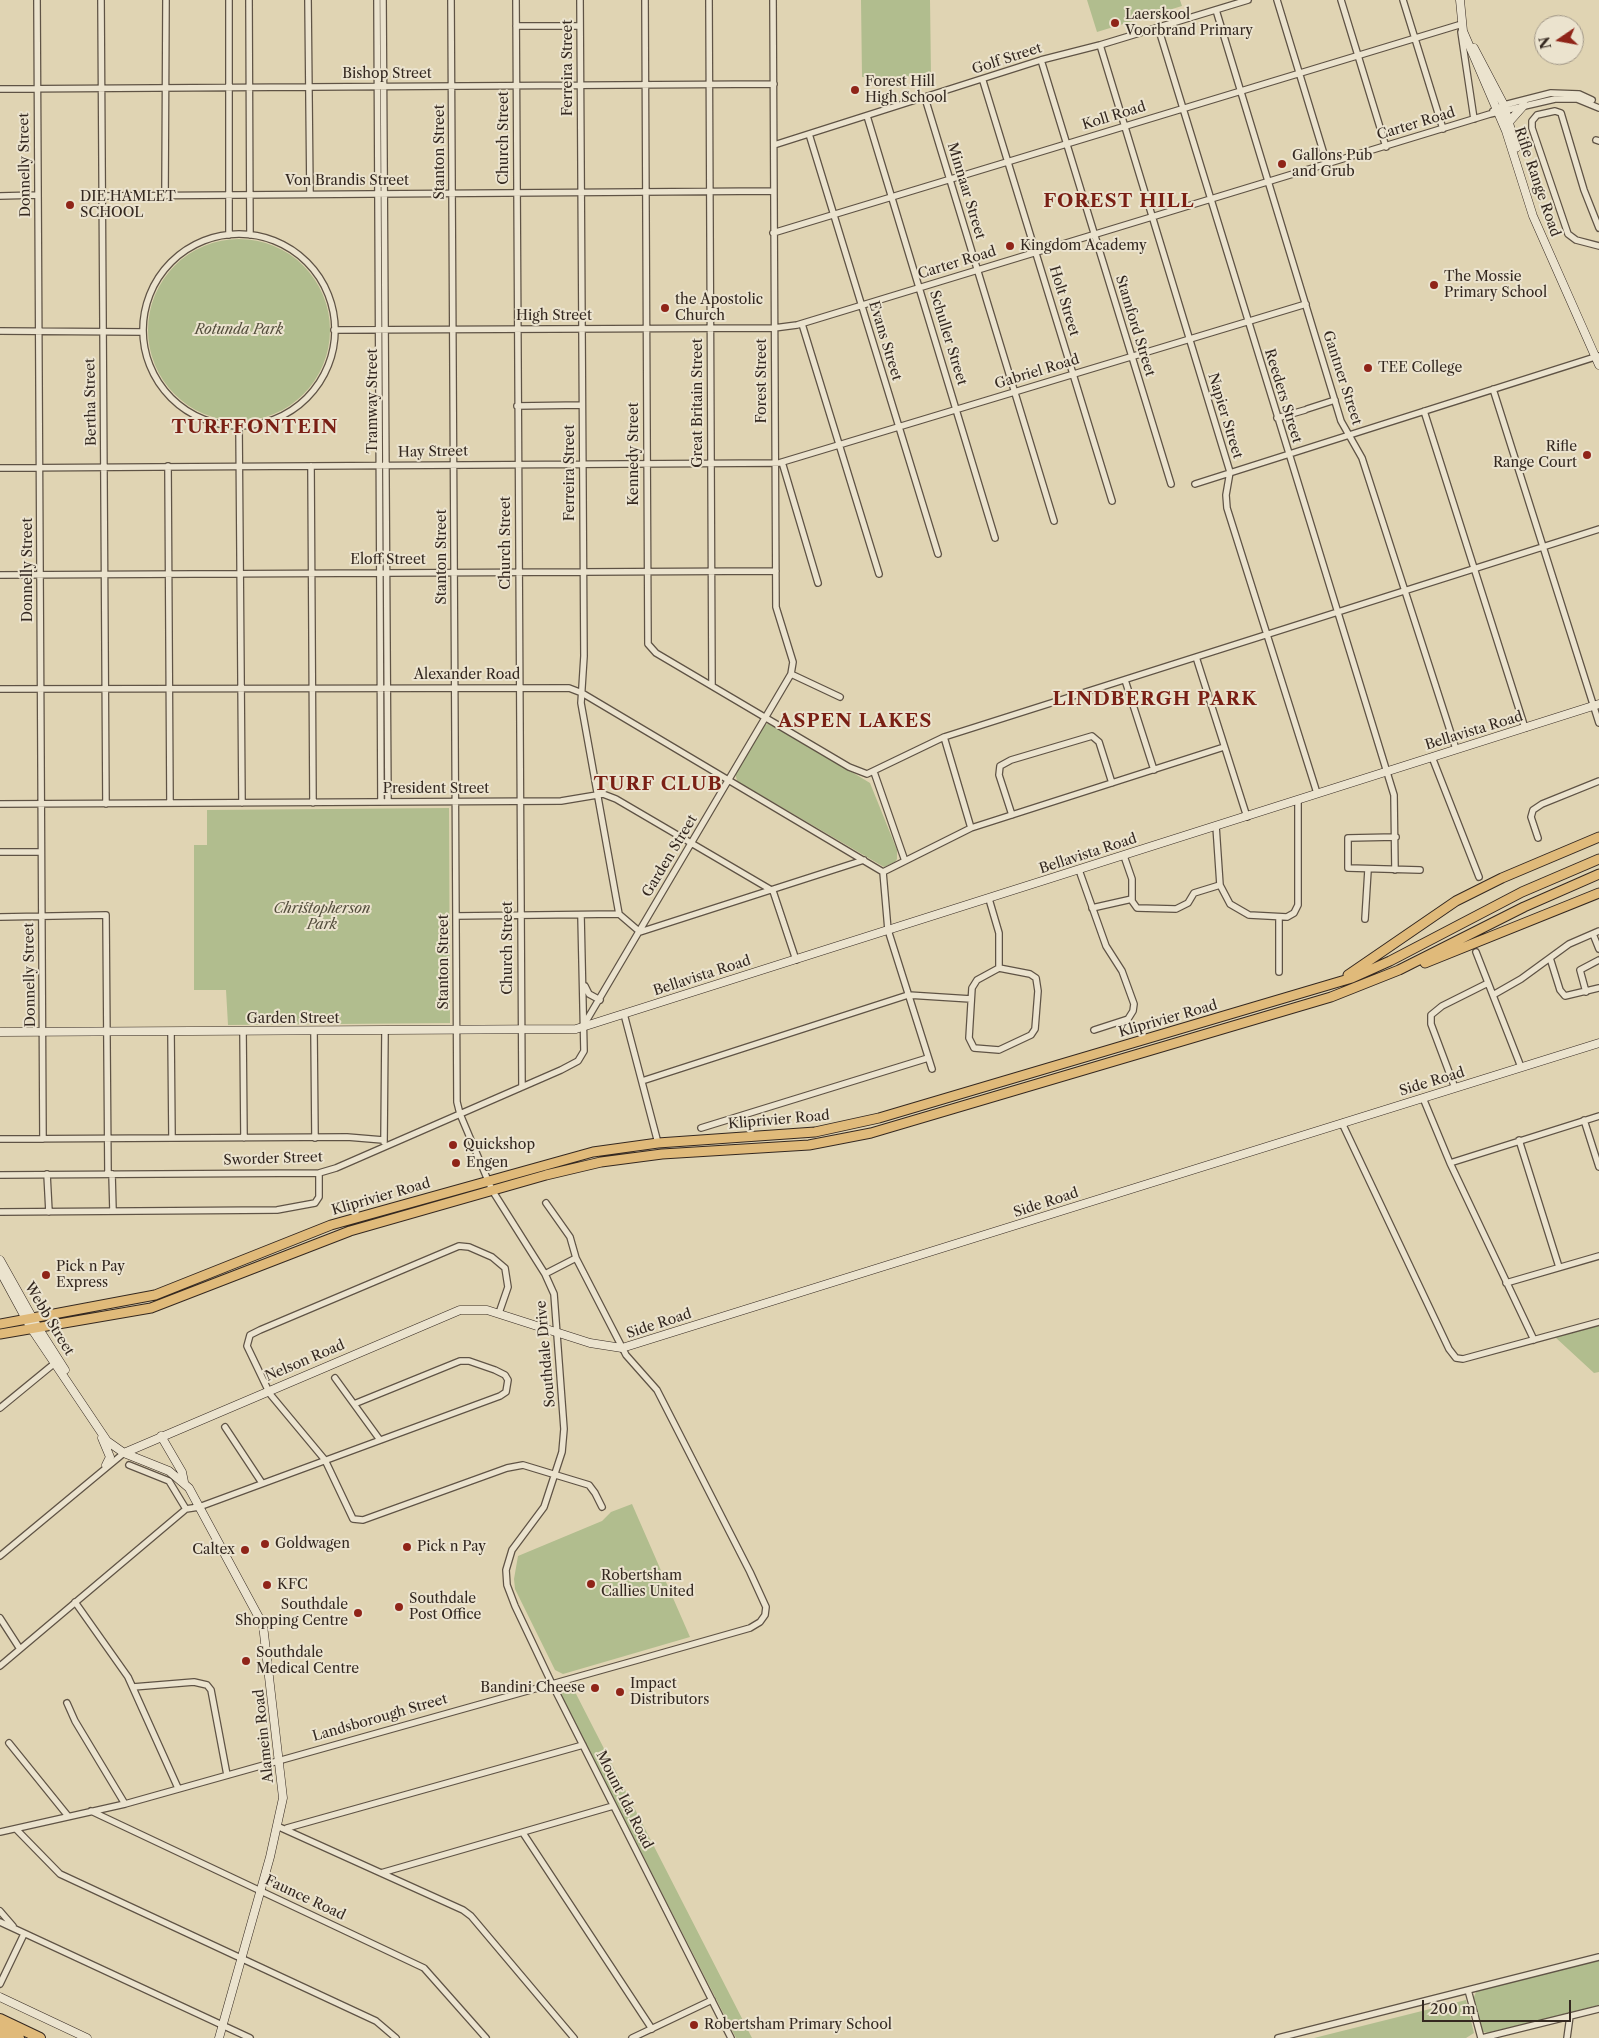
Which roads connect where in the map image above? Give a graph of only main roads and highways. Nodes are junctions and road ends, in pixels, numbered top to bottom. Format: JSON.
{"nodes":[{"id":1,"x":1599,"y":837,"type":"edge"},
{"id":2,"x":1599,"y":859,"type":"edge"},
{"id":3,"x":1599,"y":874,"type":"edge"},
{"id":4,"x":1599,"y":893,"type":"edge"},
{"id":5,"x":1399,"y":970,"type":"junction"},
{"id":6,"x":1338,"y":983,"type":"junction"},
{"id":7,"x":0,"y":1324,"type":"edge"},
{"id":8,"x":0,"y":1334,"type":"edge"},
{"id":9,"x":0,"y":2019,"type":"edge"},
{"id":10,"x":0,"y":2025,"type":"edge"},
{"id":11,"x":0,"y":2033,"type":"edge"},
{"id":12,"x":7,"y":2038,"type":"edge"},
{"id":13,"x":20,"y":2038,"type":"edge"},
{"id":14,"x":40,"y":2038,"type":"edge"}],
"edges":[{"from":1,"to":6,"type":"main road"},
{"from":2,"to":6,"type":"main road","name":"Kliprivier Road"},
{"from":3,"to":5,"type":"main road","name":"Kliprivier Road"},
{"from":4,"to":5,"type":"main road"},
{"from":5,"to":8,"type":"main road","name":"Kliprivier Road"},
{"from":6,"to":7,"type":"main road","name":"Kliprivier Road"},
{"from":9,"to":14,"type":"highway"},
{"from":10,"to":13,"type":"highway"},
{"from":11,"to":12,"type":"highway"}]}
